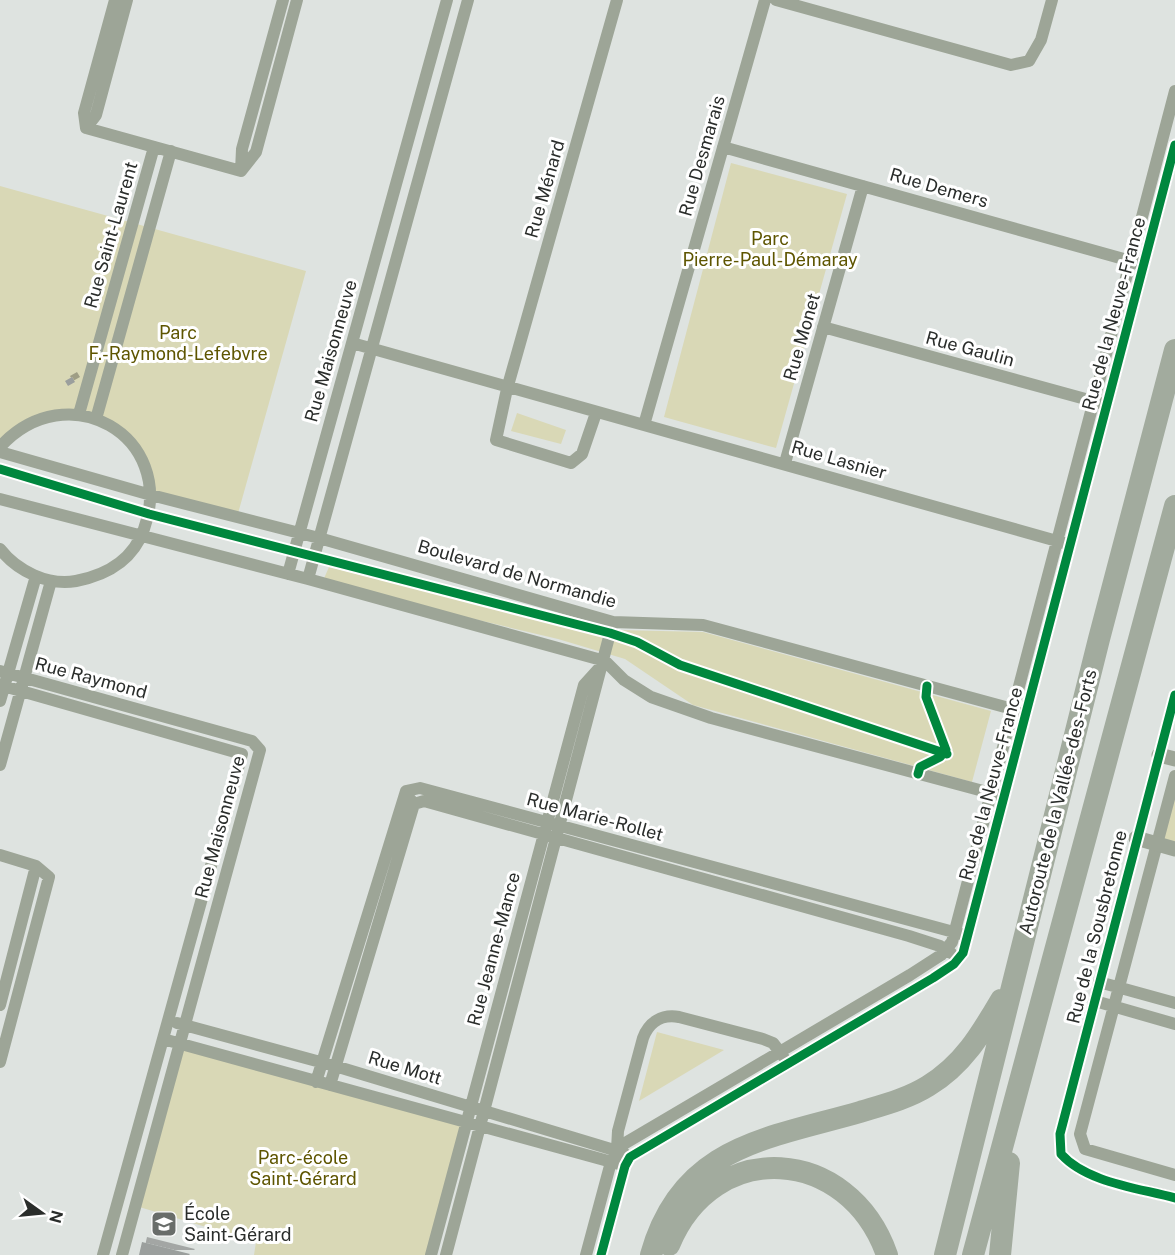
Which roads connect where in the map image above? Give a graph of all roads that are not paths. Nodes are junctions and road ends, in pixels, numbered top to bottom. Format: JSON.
{"nodes":[{"id":1,"x":115,"y":0,"type":"edge"},
{"id":2,"x":127,"y":0,"type":"edge"},
{"id":3,"x":283,"y":0,"type":"edge"},
{"id":4,"x":297,"y":0,"type":"edge"},
{"id":5,"x":447,"y":0,"type":"edge"},
{"id":6,"x":468,"y":0,"type":"edge"},
{"id":7,"x":617,"y":0,"type":"edge"},
{"id":8,"x":765,"y":0,"type":"edge"},
{"id":9,"x":776,"y":0,"type":"edge"},
{"id":10,"x":1052,"y":0,"type":"edge"},
{"id":11,"x":432,"y":56,"type":"junction"},
{"id":12,"x":451,"y":61,"type":"junction"},
{"id":13,"x":1175,"y":91,"type":"edge"},
{"id":14,"x":86,"y":128,"type":"junction"},
{"id":15,"x":1175,"y":145,"type":"edge"},
{"id":16,"x":154,"y":147,"type":"junction"},
{"id":17,"x":723,"y":147,"type":"junction"},
{"id":18,"x":171,"y":151,"type":"junction"},
{"id":19,"x":241,"y":171,"type":"junction"},
{"id":20,"x":863,"y":186,"type":"junction"},
{"id":21,"x":390,"y":207,"type":"junction"},
{"id":22,"x":409,"y":212,"type":"junction"},
{"id":23,"x":1131,"y":261,"type":"junction"},
{"id":24,"x":1144,"y":264,"type":"junction"},
{"id":25,"x":824,"y":327,"type":"junction"},
{"id":26,"x":102,"y":334,"type":"junction"},
{"id":27,"x":119,"y":339,"type":"junction"},
{"id":28,"x":352,"y":343,"type":"junction"},
{"id":29,"x":371,"y":349,"type":"junction"},
{"id":30,"x":1175,"y":350,"type":"edge"},
{"id":31,"x":507,"y":389,"type":"junction"},
{"id":32,"x":1094,"y":401,"type":"junction"},
{"id":33,"x":1108,"y":405,"type":"junction"},
{"id":34,"x":596,"y":413,"type":"junction"},
{"id":35,"x":79,"y":414,"type":"junction"},
{"id":36,"x":96,"y":419,"type":"junction"},
{"id":37,"x":644,"y":425,"type":"junction"},
{"id":38,"x":0,"y":447,"type":"edge"},
{"id":39,"x":0,"y":452,"type":"edge"},
{"id":40,"x":785,"y":463,"type":"junction"},
{"id":41,"x":151,"y":495,"type":"junction"},
{"id":42,"x":0,"y":499,"type":"edge"},
{"id":43,"x":1175,"y":506,"type":"edge"},
{"id":44,"x":299,"y":533,"type":"junction"},
{"id":45,"x":141,"y":537,"type":"junction"},
{"id":46,"x":319,"y":538,"type":"junction"},
{"id":47,"x":1058,"y":541,"type":"junction"},
{"id":48,"x":1071,"y":544,"type":"junction"},
{"id":49,"x":0,"y":549,"type":"edge"},
{"id":50,"x":288,"y":574,"type":"junction"},
{"id":51,"x":36,"y":576,"type":"junction"},
{"id":52,"x":308,"y":579,"type":"junction"},
{"id":53,"x":51,"y":581,"type":"junction"},
{"id":54,"x":613,"y":622,"type":"junction"},
{"id":55,"x":605,"y":661,"type":"junction"},
{"id":56,"x":3,"y":679,"type":"edge"},
{"id":57,"x":22,"y":684,"type":"junction"},
{"id":58,"x":1175,"y":695,"type":"edge"},
{"id":59,"x":0,"y":701,"type":"edge"},
{"id":60,"x":1014,"y":709,"type":"junction"},
{"id":61,"x":1027,"y":713,"type":"junction"},
{"id":62,"x":170,"y":725,"type":"junction"},
{"id":63,"x":260,"y":750,"type":"junction"},
{"id":64,"x":242,"y":754,"type":"junction"},
{"id":65,"x":1159,"y":755,"type":"junction"},
{"id":66,"x":1175,"y":759,"type":"edge"},
{"id":67,"x":0,"y":765,"type":"edge"},
{"id":68,"x":1175,"y":776,"type":"edge"},
{"id":69,"x":406,"y":791,"type":"junction"},
{"id":70,"x":992,"y":794,"type":"junction"},
{"id":71,"x":1004,"y":797,"type":"junction"},
{"id":72,"x":414,"y":804,"type":"junction"},
{"id":73,"x":561,"y":826,"type":"junction"},
{"id":74,"x":545,"y":829,"type":"junction"},
{"id":75,"x":1136,"y":838,"type":"junction"},
{"id":76,"x":558,"y":839,"type":"junction"},
{"id":77,"x":1157,"y":844,"type":"junction"},
{"id":78,"x":1175,"y":849,"type":"edge"},
{"id":79,"x":0,"y":855,"type":"edge"},
{"id":80,"x":36,"y":866,"type":"junction"},
{"id":81,"x":774,"y":884,"type":"junction"},
{"id":82,"x":770,"y":898,"type":"junction"},
{"id":83,"x":955,"y":933,"type":"junction"},
{"id":84,"x":968,"y":936,"type":"junction"},
{"id":85,"x":947,"y":950,"type":"junction"},
{"id":86,"x":958,"y":961,"type":"junction"},
{"id":87,"x":1014,"y":978,"type":"junction"},
{"id":88,"x":1099,"y":982,"type":"junction"},
{"id":89,"x":1119,"y":987,"type":"junction"},
{"id":90,"x":1,"y":1000,"type":"edge"},
{"id":91,"x":16,"y":1000,"type":"junction"},
{"id":92,"x":1095,"y":1002,"type":"junction"},
{"id":93,"x":1175,"y":1003,"type":"edge"},
{"id":94,"x":1115,"y":1007,"type":"junction"},
{"id":95,"x":168,"y":1020,"type":"junction"},
{"id":96,"x":1175,"y":1024,"type":"edge"},
{"id":97,"x":185,"y":1025,"type":"junction"},
{"id":98,"x":163,"y":1039,"type":"junction"},
{"id":99,"x":180,"y":1044,"type":"junction"},
{"id":100,"x":779,"y":1050,"type":"junction"},
{"id":101,"x":0,"y":1062,"type":"edge"},
{"id":102,"x":321,"y":1062,"type":"junction"},
{"id":103,"x":787,"y":1064,"type":"junction"},
{"id":104,"x":335,"y":1066,"type":"junction"},
{"id":105,"x":316,"y":1082,"type":"junction"},
{"id":106,"x":330,"y":1085,"type":"junction"},
{"id":107,"x":1016,"y":1096,"type":"junction"},
{"id":108,"x":469,"y":1107,"type":"junction"},
{"id":109,"x":485,"y":1113,"type":"junction"},
{"id":110,"x":466,"y":1123,"type":"junction"},
{"id":111,"x":481,"y":1126,"type":"junction"},
{"id":112,"x":617,"y":1149,"type":"junction"},
{"id":113,"x":1085,"y":1149,"type":"junction"},
{"id":114,"x":627,"y":1161,"type":"junction"},
{"id":115,"x":611,"y":1162,"type":"junction"},
{"id":116,"x":1071,"y":1165,"type":"junction"},
{"id":117,"x":1175,"y":1175,"type":"edge"},
{"id":118,"x":1175,"y":1198,"type":"edge"},
{"id":119,"x":113,"y":1220,"type":"junction"},
{"id":120,"x":131,"y":1225,"type":"junction"},
{"id":121,"x":104,"y":1255,"type":"edge"},
{"id":122,"x":122,"y":1255,"type":"edge"},
{"id":123,"x":431,"y":1255,"type":"edge"},
{"id":124,"x":446,"y":1255,"type":"edge"},
{"id":125,"x":586,"y":1255,"type":"edge"},
{"id":126,"x":601,"y":1255,"type":"edge"},
{"id":127,"x":651,"y":1255,"type":"edge"},
{"id":128,"x":665,"y":1255,"type":"edge"},
{"id":129,"x":887,"y":1255,"type":"edge"},
{"id":130,"x":945,"y":1255,"type":"edge"},
{"id":131,"x":973,"y":1255,"type":"edge"},
{"id":132,"x":1000,"y":1255,"type":"edge"}],
"edges":[{"from":1,"to":14,"type":"street"},
{"from":2,"to":14,"type":"street"},
{"from":3,"to":19,"type":"street"},
{"from":4,"to":19,"type":"street"},
{"from":5,"to":11,"type":"street","name":"Rue Maisonneuve"},
{"from":6,"to":12,"type":"street","name":"Rue Maisonneuve"},
{"from":7,"to":31,"type":"street","name":"Rue Ménard"},
{"from":8,"to":17,"type":"street","name":"Rue Desmarais"},
{"from":9,"to":10,"type":"street"},
{"from":11,"to":12,"type":"street"},
{"from":11,"to":21,"type":"street","name":"Rue Maisonneuve"},
{"from":12,"to":22,"type":"street","name":"Rue Maisonneuve"},
{"from":13,"to":23,"type":"street","name":"Rue de la Neuve-France"},
{"from":14,"to":16,"type":"street"},
{"from":15,"to":24,"type":"street","name":"Rue de la Neuve-France"},
{"from":16,"to":18,"type":"street"},
{"from":16,"to":26,"type":"street","name":"Rue Saint-Laurent"},
{"from":17,"to":20,"type":"street","name":"Rue Demers"},
{"from":17,"to":37,"type":"street","name":"Rue Desmarais"},
{"from":18,"to":19,"type":"street"},
{"from":18,"to":27,"type":"street","name":"Rue Saint-Laurent"},
{"from":20,"to":23,"type":"street","name":"Rue Demers"},
{"from":20,"to":25,"type":"street","name":"Rue Monet"},
{"from":21,"to":22,"type":"street"},
{"from":21,"to":28,"type":"street","name":"Rue Maisonneuve"},
{"from":22,"to":29,"type":"street","name":"Rue Maisonneuve"},
{"from":23,"to":24,"type":"street","name":"Rue Demers"},
{"from":23,"to":32,"type":"street","name":"Rue de la Neuve-France"},
{"from":24,"to":33,"type":"street","name":"Rue de la Neuve-France"},
{"from":25,"to":32,"type":"street","name":"Rue Gaulin"},
{"from":25,"to":40,"type":"street","name":"Rue Monet"},
{"from":26,"to":27,"type":"street","name":"Rue Saint-Laurent"},
{"from":26,"to":35,"type":"street","name":"Rue Saint-Laurent"},
{"from":27,"to":36,"type":"street","name":"Rue Saint-Laurent"},
{"from":28,"to":29,"type":"street","name":"Rue Lasnier"},
{"from":28,"to":44,"type":"street","name":"Rue Maisonneuve"},
{"from":29,"to":31,"type":"street","name":"Rue Lasnier"},
{"from":29,"to":46,"type":"street","name":"Rue Maisonneuve"},
{"from":30,"to":87,"type":"highway","name":"Autoroute de la Vallée-des-Forts"},
{"from":31,"to":34,"type":"street","name":"Rue Lasnier"},
{"from":31,"to":34,"type":"street"},
{"from":32,"to":33,"type":"street","name":"Rue Gaulin"},
{"from":32,"to":47,"type":"street","name":"Rue de la Neuve-France"},
{"from":33,"to":48,"type":"street","name":"Rue de la Neuve-France"},
{"from":34,"to":37,"type":"street","name":"Rue Lasnier"},
{"from":35,"to":36,"type":"street"},
{"from":35,"to":38,"type":"street"},
{"from":36,"to":41,"type":"street"},
{"from":37,"to":40,"type":"street","name":"Rue Lasnier"},
{"from":39,"to":41,"type":"street","name":"Boulevard de Normandie"},
{"from":40,"to":47,"type":"street","name":"Rue Lasnier"},
{"from":41,"to":44,"type":"street","name":"Boulevard de Normandie"},
{"from":41,"to":45,"type":"street"},
{"from":42,"to":45,"type":"street"},
{"from":43,"to":107,"type":"highway","name":"Autoroute de la Vallée-des-Forts"},
{"from":44,"to":46,"type":"street","name":"Boulevard de Normandie"},
{"from":44,"to":50,"type":"street","name":"Rue Maisonneuve"},
{"from":45,"to":50,"type":"street"},
{"from":45,"to":53,"type":"street"},
{"from":46,"to":52,"type":"street","name":"Rue Maisonneuve"},
{"from":46,"to":54,"type":"street","name":"Boulevard de Normandie"},
{"from":47,"to":48,"type":"street","name":"Rue Lasnier"},
{"from":47,"to":60,"type":"street","name":"Rue de la Neuve-France"},
{"from":48,"to":61,"type":"street","name":"Rue de la Neuve-France"},
{"from":49,"to":51,"type":"street"},
{"from":50,"to":52,"type":"street"},
{"from":51,"to":53,"type":"street"},
{"from":51,"to":56,"type":"street"},
{"from":52,"to":55,"type":"street"},
{"from":53,"to":57,"type":"street"},
{"from":54,"to":55,"type":"street","name":"Rue Jeanne-Mance"},
{"from":54,"to":60,"type":"street","name":"Boulevard de Normandie"},
{"from":55,"to":70,"type":"street"},
{"from":55,"to":73,"type":"street","name":"Rue Jeanne-Mance"},
{"from":55,"to":74,"type":"street","name":"Rue Jeanne-Mance"},
{"from":56,"to":57,"type":"street","name":"Rue Raymond"},
{"from":56,"to":59,"type":"street"},
{"from":57,"to":62,"type":"street","name":"Rue Raymond"},
{"from":57,"to":67,"type":"street"},
{"from":58,"to":65,"type":"street","name":"Rue de la Sousbretonne"},
{"from":60,"to":61,"type":"street","name":"Boulevard de Normandie"},
{"from":60,"to":70,"type":"street","name":"Rue de la Neuve-France"},
{"from":61,"to":71,"type":"street","name":"Rue de la Neuve-France"},
{"from":62,"to":63,"type":"street","name":"Rue Raymond"},
{"from":62,"to":64,"type":"street","name":"Rue Raymond"},
{"from":63,"to":64,"type":"street","name":"Rue Maisonneuve"},
{"from":63,"to":97,"type":"street","name":"Rue Maisonneuve"},
{"from":64,"to":95,"type":"street","name":"Rue Maisonneuve"},
{"from":65,"to":66,"type":"street"},
{"from":65,"to":75,"type":"street","name":"Rue de la Sousbretonne"},
{"from":68,"to":77,"type":"street","name":"Rue de la Sousbretonne"},
{"from":69,"to":72,"type":"street"},
{"from":69,"to":74,"type":"street","name":"Rue Marie-Rollet"},
{"from":69,"to":102,"type":"street"},
{"from":70,"to":71,"type":"street"},
{"from":70,"to":83,"type":"street","name":"Rue de la Neuve-France"},
{"from":71,"to":84,"type":"street","name":"Rue de la Neuve-France"},
{"from":72,"to":74,"type":"street","name":"Rue Marie-Rollet"},
{"from":72,"to":104,"type":"street"},
{"from":73,"to":74,"type":"street","name":"Rue Marie-Rollet"},
{"from":73,"to":76,"type":"street","name":"Rue Jeanne-Mance"},
{"from":73,"to":81,"type":"street","name":"Rue Marie-Rollet"},
{"from":74,"to":76,"type":"street","name":"Rue Marie-Rollet"},
{"from":74,"to":108,"type":"street","name":"Rue Jeanne-Mance"},
{"from":75,"to":77,"type":"street"},
{"from":75,"to":88,"type":"street","name":"Rue de la Sousbretonne"},
{"from":76,"to":82,"type":"street","name":"Rue Marie-Rollet"},
{"from":76,"to":109,"type":"street","name":"Rue Jeanne-Mance"},
{"from":77,"to":78,"type":"street"},
{"from":77,"to":89,"type":"street","name":"Rue de la Sousbretonne"},
{"from":79,"to":80,"type":"street"},
{"from":80,"to":90,"type":"street"},
{"from":80,"to":91,"type":"street"},
{"from":81,"to":82,"type":"street"},
{"from":81,"to":83,"type":"street","name":"Rue Marie-Rollet"},
{"from":82,"to":85,"type":"street","name":"Rue Marie-Rollet"},
{"from":83,"to":84,"type":"street","name":"Rue Marie-Rollet"},
{"from":83,"to":85,"type":"street","name":"Rue de la Neuve-France"},
{"from":84,"to":86,"type":"street","name":"Rue de la Neuve-France"},
{"from":85,"to":86,"type":"street","name":"Rue Marie-Rollet"},
{"from":85,"to":100,"type":"street"},
{"from":86,"to":103,"type":"street"},
{"from":87,"to":127,"type":"highway"},
{"from":87,"to":130,"type":"highway","name":"Autoroute de la Vallée-des-Forts"},
{"from":88,"to":89,"type":"street"},
{"from":88,"to":92,"type":"street","name":"Rue de la Sousbretonne"},
{"from":89,"to":93,"type":"street"},
{"from":89,"to":94,"type":"street","name":"Rue de la Sousbretonne"},
{"from":90,"to":91,"type":"street"},
{"from":91,"to":101,"type":"street"},
{"from":92,"to":94,"type":"street"},
{"from":92,"to":116,"type":"street","name":"Rue de la Sousbretonne"},
{"from":94,"to":96,"type":"street"},
{"from":94,"to":113,"type":"street","name":"Rue de la Sousbretonne"},
{"from":95,"to":97,"type":"street","name":"Rue Mott"},
{"from":95,"to":98,"type":"street","name":"Rue Maisonneuve"},
{"from":97,"to":99,"type":"street","name":"Rue Maisonneuve"},
{"from":97,"to":102,"type":"street","name":"Rue Mott"},
{"from":98,"to":99,"type":"street","name":"Rue Mott"},
{"from":98,"to":119,"type":"street","name":"Rue Maisonneuve"},
{"from":99,"to":105,"type":"street","name":"Rue Mott"},
{"from":99,"to":120,"type":"street","name":"Rue Maisonneuve"},
{"from":100,"to":103,"type":"street"},
{"from":100,"to":112,"type":"street"},
{"from":100,"to":112,"type":"street"},
{"from":102,"to":104,"type":"street","name":"Rue Mott"},
{"from":102,"to":105,"type":"street"},
{"from":103,"to":114,"type":"street"},
{"from":104,"to":106,"type":"street"},
{"from":104,"to":108,"type":"street","name":"Rue Mott"},
{"from":105,"to":106,"type":"street","name":"Rue Mott"},
{"from":106,"to":110,"type":"street","name":"Rue Mott"},
{"from":107,"to":131,"type":"highway","name":"Autoroute de la Vallée-des-Forts"},
{"from":107,"to":132,"type":"highway"},
{"from":108,"to":109,"type":"street","name":"Rue Mott"},
{"from":108,"to":110,"type":"street","name":"Rue Jeanne-Mance"},
{"from":109,"to":111,"type":"street","name":"Rue Jeanne-Mance"},
{"from":109,"to":112,"type":"street","name":"Rue Mott"},
{"from":110,"to":111,"type":"street","name":"Rue Mott"},
{"from":110,"to":123,"type":"street","name":"Rue Jeanne-Mance"},
{"from":111,"to":115,"type":"street","name":"Rue Mott"},
{"from":111,"to":124,"type":"street","name":"Rue Jeanne-Mance"},
{"from":112,"to":114,"type":"street","name":"Rue Mott"},
{"from":112,"to":115,"type":"street"},
{"from":113,"to":116,"type":"street"},
{"from":113,"to":117,"type":"street"},
{"from":114,"to":115,"type":"street","name":"Rue Mott"},
{"from":114,"to":126,"type":"street"},
{"from":115,"to":125,"type":"street"},
{"from":116,"to":118,"type":"street"},
{"from":119,"to":120,"type":"street"},
{"from":119,"to":121,"type":"street","name":"Rue Maisonneuve"},
{"from":120,"to":122,"type":"street","name":"Rue Maisonneuve"},
{"from":128,"to":129,"type":"highway"}]}
